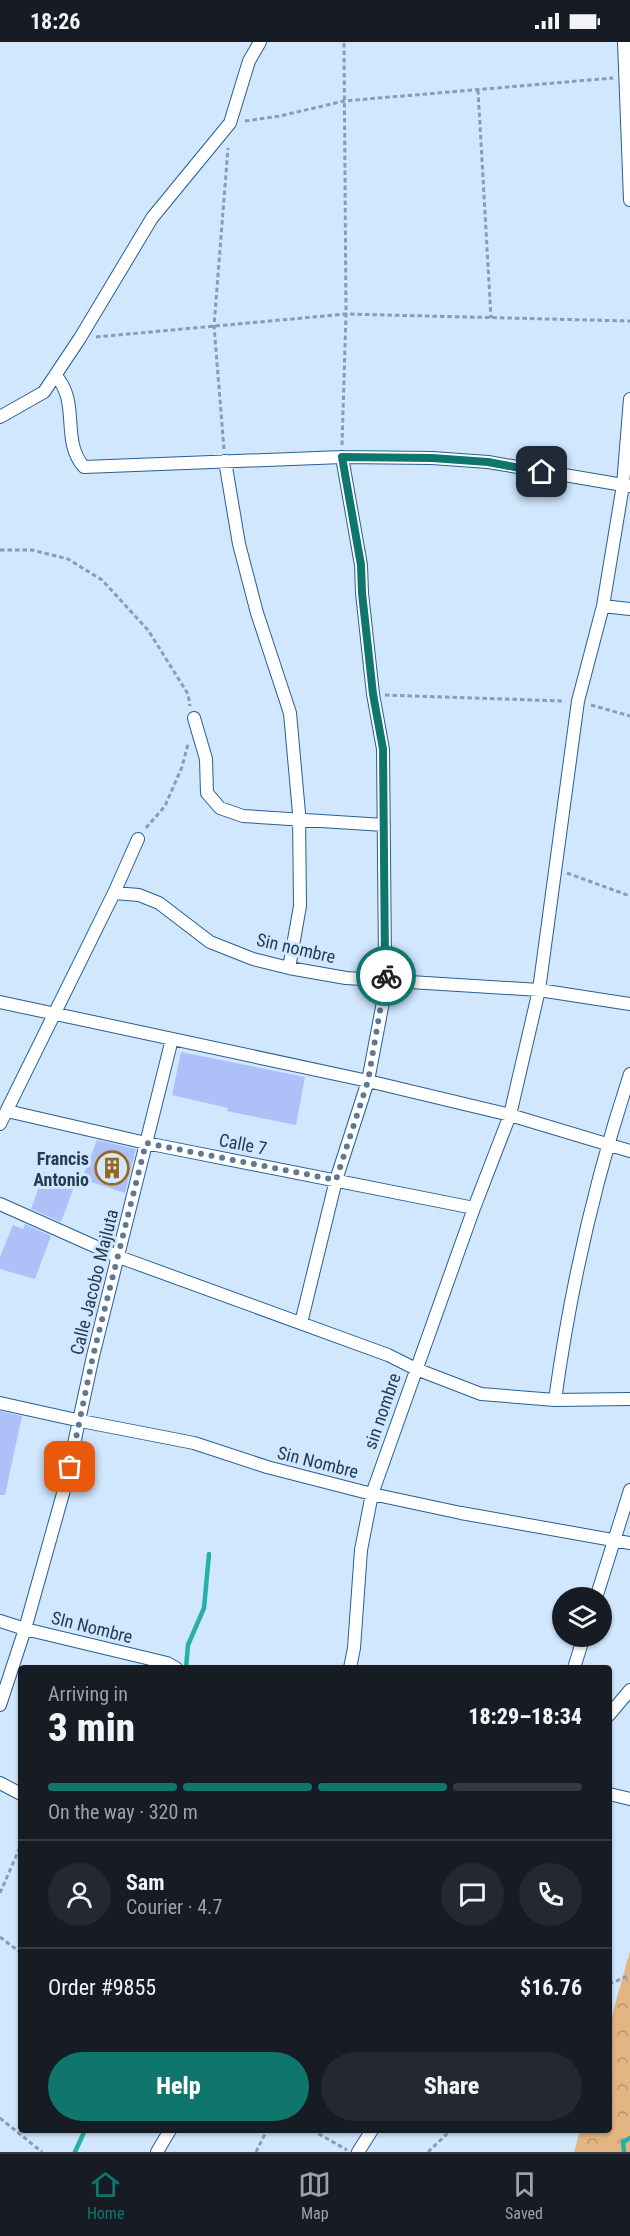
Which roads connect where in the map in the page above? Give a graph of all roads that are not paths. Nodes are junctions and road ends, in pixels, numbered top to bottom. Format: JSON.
{"nodes":[{"id":1,"x":260,"y":42,"type":"edge"},
{"id":2,"x":624,"y":42,"type":"edge"},
{"id":3,"x":630,"y":200,"type":"edge"},
{"id":4,"x":55,"y":375,"type":"junction"},
{"id":5,"x":630,"y":399,"type":"edge"},
{"id":6,"x":0,"y":417,"type":"edge"},
{"id":7,"x":342,"y":457,"type":"junction"},
{"id":8,"x":225,"y":461,"type":"junction"},
{"id":9,"x":627,"y":486,"type":"edge"},
{"id":10,"x":603,"y":606,"type":"junction"},
{"id":11,"x":630,"y":609,"type":"edge"},
{"id":12,"x":194,"y":718,"type":"road end"},
{"id":13,"x":299,"y":820,"type":"junction"},
{"id":14,"x":384,"y":825,"type":"junction"},
{"id":15,"x":138,"y":839,"type":"road end"},
{"id":16,"x":114,"y":893,"type":"junction"},
{"id":17,"x":289,"y":968,"type":"junction"},
{"id":18,"x":387,"y":981,"type":"junction"},
{"id":19,"x":539,"y":990,"type":"junction"},
{"id":20,"x":0,"y":1002,"type":"edge"},
{"id":21,"x":630,"y":1004,"type":"edge"},
{"id":22,"x":54,"y":1013,"type":"junction"},
{"id":23,"x":172,"y":1039,"type":"junction"},
{"id":24,"x":630,"y":1074,"type":"edge"},
{"id":25,"x":368,"y":1081,"type":"junction"},
{"id":26,"x":7,"y":1111,"type":"junction"},
{"id":27,"x":510,"y":1115,"type":"junction"},
{"id":28,"x":0,"y":1124,"type":"edge"},
{"id":29,"x":146,"y":1143,"type":"junction"},
{"id":30,"x":607,"y":1144,"type":"junction"},
{"id":31,"x":630,"y":1151,"type":"edge"},
{"id":32,"x":336,"y":1180,"type":"junction"},
{"id":33,"x":0,"y":1204,"type":"edge"},
{"id":34,"x":474,"y":1208,"type":"junction"},
{"id":35,"x":119,"y":1257,"type":"junction"},
{"id":36,"x":301,"y":1323,"type":"junction"},
{"id":37,"x":416,"y":1369,"type":"junction"},
{"id":38,"x":630,"y":1399,"type":"edge"},
{"id":39,"x":555,"y":1400,"type":"junction"},
{"id":40,"x":0,"y":1403,"type":"edge"},
{"id":41,"x":81,"y":1421,"type":"junction"},
{"id":42,"x":630,"y":1490,"type":"edge"},
{"id":43,"x":372,"y":1494,"type":"junction"},
{"id":44,"x":613,"y":1540,"type":"junction"},
{"id":45,"x":630,"y":1543,"type":"edge"},
{"id":46,"x":599,"y":1587,"type":"edge"},
{"id":47,"x":0,"y":1621,"type":"edge"},
{"id":48,"x":25,"y":1629,"type":"junction"},
{"id":49,"x":581,"y":1647,"type":"edge"},
{"id":50,"x":171,"y":1665,"type":"edge"},
{"id":51,"x":351,"y":1665,"type":"edge"},
{"id":52,"x":575,"y":1665,"type":"edge"},
{"id":53,"x":630,"y":1690,"type":"edge"},
{"id":54,"x":0,"y":1705,"type":"edge"},
{"id":55,"x":612,"y":1711,"type":"edge"},
{"id":56,"x":0,"y":1782,"type":"edge"},
{"id":57,"x":18,"y":1792,"type":"edge"},
{"id":58,"x":612,"y":1795,"type":"edge"},
{"id":59,"x":630,"y":1799,"type":"edge"},
{"id":60,"x":168,"y":2133,"type":"edge"},
{"id":61,"x":370,"y":2133,"type":"edge"},
{"id":62,"x":157,"y":2152,"type":"edge"},
{"id":63,"x":358,"y":2152,"type":"edge"}],
"edges":[{"from":1,"to":4,"type":"street"},
{"from":2,"to":3,"type":"street"},
{"from":4,"to":6,"type":"street"},
{"from":4,"to":8,"type":"street"},
{"from":5,"to":9,"type":"street","name":"sin nombre"},
{"from":7,"to":8,"type":"street"},
{"from":7,"to":9,"type":"street"},
{"from":7,"to":14,"type":"street"},
{"from":8,"to":13,"type":"street"},
{"from":9,"to":10,"type":"street","name":"sin nombre"},
{"from":10,"to":11,"type":"street"},
{"from":10,"to":19,"type":"street","name":"sin nombre"},
{"from":12,"to":13,"type":"street"},
{"from":13,"to":14,"type":"street"},
{"from":13,"to":17,"type":"street"},
{"from":14,"to":18,"type":"street"},
{"from":15,"to":16,"type":"street"},
{"from":16,"to":17,"type":"street","name":"Sin nombre"},
{"from":16,"to":22,"type":"street"},
{"from":17,"to":18,"type":"street","name":"Sin nombre"},
{"from":18,"to":19,"type":"street","name":"Sin nombre"},
{"from":18,"to":25,"type":"street"},
{"from":19,"to":21,"type":"street","name":"Sin nombre"},
{"from":19,"to":27,"type":"street","name":"sin nombre"},
{"from":20,"to":22,"type":"street"},
{"from":22,"to":23,"type":"street"},
{"from":22,"to":26,"type":"street"},
{"from":23,"to":25,"type":"street"},
{"from":23,"to":29,"type":"street","name":"Calle Jacobo Majluta"},
{"from":24,"to":30,"type":"street"},
{"from":25,"to":27,"type":"street"},
{"from":25,"to":32,"type":"street"},
{"from":26,"to":28,"type":"street"},
{"from":26,"to":29,"type":"street","name":"Calle 7"},
{"from":27,"to":30,"type":"street"},
{"from":27,"to":34,"type":"street","name":"sin nombre"},
{"from":29,"to":32,"type":"street","name":"Calle 7"},
{"from":29,"to":35,"type":"street","name":"Calle Jacobo Majluta"},
{"from":30,"to":31,"type":"street"},
{"from":30,"to":39,"type":"street"},
{"from":32,"to":34,"type":"street","name":"Calle 7"},
{"from":32,"to":36,"type":"street"},
{"from":33,"to":35,"type":"street","name":"Sin Nombre"},
{"from":34,"to":37,"type":"street","name":"sin nombre"},
{"from":35,"to":36,"type":"street","name":"Sin Nombre"},
{"from":35,"to":41,"type":"street","name":"Calle Jacobo Majluta"},
{"from":36,"to":37,"type":"street","name":"Sin Nombre"},
{"from":37,"to":39,"type":"street","name":"Sin Nombre"},
{"from":37,"to":43,"type":"street","name":"sin nombre"},
{"from":38,"to":39,"type":"street","name":"Sin Nombre"},
{"from":40,"to":41,"type":"street","name":"Sin Nombre"},
{"from":41,"to":43,"type":"street","name":"Sin Nombre"},
{"from":41,"to":48,"type":"street","name":"Calle Jacobo Majluta"},
{"from":42,"to":44,"type":"street"},
{"from":43,"to":44,"type":"street","name":"Sin Nombre"},
{"from":43,"to":51,"type":"street","name":"sin nombre"},
{"from":44,"to":45,"type":"street","name":"Sin Nombre"},
{"from":44,"to":46,"type":"street"},
{"from":47,"to":48,"type":"street","name":"SIn Nombre"},
{"from":48,"to":50,"type":"street","name":"SIn Nombre"},
{"from":48,"to":54,"type":"street","name":"Calle Jacobo Majluta"},
{"from":49,"to":52,"type":"street"},
{"from":53,"to":55,"type":"street"},
{"from":56,"to":57,"type":"street"},
{"from":58,"to":59,"type":"street"},
{"from":60,"to":62,"type":"street"},
{"from":61,"to":63,"type":"street"}]}
